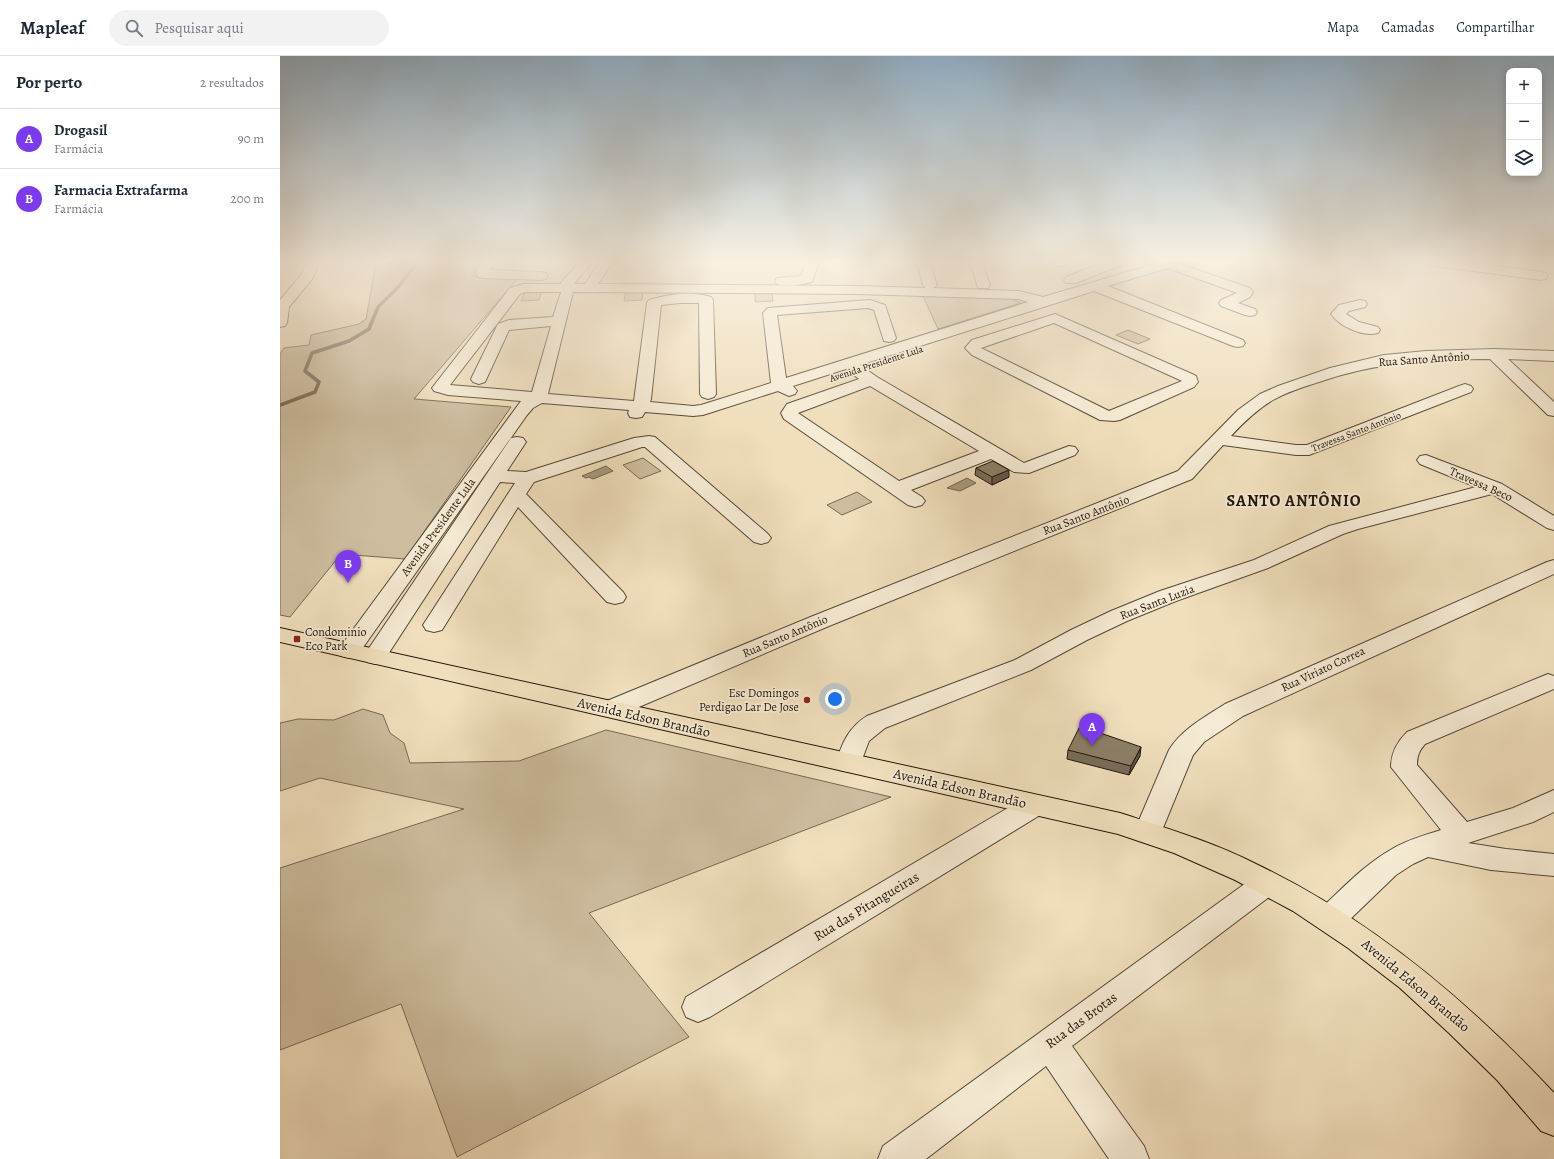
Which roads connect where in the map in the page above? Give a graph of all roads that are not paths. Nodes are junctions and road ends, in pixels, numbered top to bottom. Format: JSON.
{"nodes":[{"id":1,"x":498,"y":313,"type":"edge"},
{"id":2,"x":562,"y":313,"type":"edge"},
{"id":3,"x":653,"y":313,"type":"edge"},
{"id":4,"x":706,"y":313,"type":"edge"},
{"id":5,"x":770,"y":313,"type":"edge"},
{"id":6,"x":882,"y":313,"type":"edge"},
{"id":7,"x":1013,"y":313,"type":"edge"},
{"id":8,"x":1048,"y":313,"type":"edge"},
{"id":9,"x":1163,"y":313,"type":"edge"},
{"id":10,"x":1339,"y":313,"type":"edge"},
{"id":11,"x":1055,"y":318,"type":"junction"},
{"id":12,"x":560,"y":321,"type":"junction"},
{"id":13,"x":1372,"y":330,"type":"dead end"},
{"id":14,"x":889,"y":338,"type":"dead end"},
{"id":15,"x":1238,"y":343,"type":"dead end"},
{"id":16,"x":1494,"y":354,"type":"junction"},
{"id":17,"x":1554,"y":356,"type":"edge"},
{"id":18,"x":852,"y":366,"type":"junction"},
{"id":19,"x":479,"y":379,"type":"dead end"},
{"id":20,"x":871,"y":380,"type":"junction"},
{"id":21,"x":784,"y":388,"type":"junction"},
{"id":22,"x":1465,"y":389,"type":"dead end"},
{"id":23,"x":708,"y":394,"type":"dead end"},
{"id":24,"x":536,"y":402,"type":"junction"},
{"id":25,"x":638,"y":410,"type":"junction"},
{"id":26,"x":1554,"y":411,"type":"edge"},
{"id":27,"x":1219,"y":439,"type":"junction"},
{"id":28,"x":1070,"y":451,"type":"dead end"},
{"id":29,"x":992,"y":452,"type":"junction"},
{"id":30,"x":1426,"y":460,"type":"dead end"},
{"id":31,"x":494,"y":476,"type":"junction"},
{"id":32,"x":522,"y":486,"type":"junction"},
{"id":33,"x":898,"y":488,"type":"junction"},
{"id":34,"x":1495,"y":488,"type":"junction"},
{"id":35,"x":915,"y":501,"type":"dead end"},
{"id":36,"x":1554,"y":524,"type":"edge"},
{"id":37,"x":430,"y":538,"type":"junction"},
{"id":38,"x":453,"y":538,"type":"junction"},
{"id":39,"x":761,"y":538,"type":"dead end"},
{"id":40,"x":1554,"y":566,"type":"edge"},
{"id":41,"x":615,"y":597,"type":"dead end"},
{"id":42,"x":434,"y":625,"type":"dead end"},
{"id":43,"x":280,"y":635,"type":"edge"},
{"id":44,"x":349,"y":651,"type":"junction"},
{"id":45,"x":375,"y":657,"type":"junction"},
{"id":46,"x":1548,"y":682,"type":"dead end"},
{"id":47,"x":610,"y":710,"type":"junction"},
{"id":48,"x":849,"y":763,"type":"junction"},
{"id":49,"x":1554,"y":800,"type":"edge"},
{"id":50,"x":1035,"y":805,"type":"junction"},
{"id":51,"x":1148,"y":832,"type":"junction"},
{"id":52,"x":1461,"y":835,"type":"junction"},
{"id":53,"x":1426,"y":846,"type":"junction"},
{"id":54,"x":1554,"y":865,"type":"edge"},
{"id":55,"x":1267,"y":883,"type":"junction"},
{"id":56,"x":1330,"y":919,"type":"junction"},
{"id":57,"x":698,"y":1007,"type":"dead end"},
{"id":58,"x":1050,"y":1043,"type":"junction"},
{"id":59,"x":1554,"y":1119,"type":"edge"},
{"id":60,"x":896,"y":1159,"type":"edge"},
{"id":61,"x":1130,"y":1159,"type":"edge"}],
"edges":[{"from":1,"to":24,"type":"street","name":"Avenida Presidente Lula"},
{"from":2,"to":12,"type":"street"},
{"from":3,"to":25,"type":"street"},
{"from":4,"to":23,"type":"street"},
{"from":5,"to":21,"type":"street"},
{"from":6,"to":14,"type":"street"},
{"from":7,"to":18,"type":"street","name":"Avenida Presidente Lula"},
{"from":8,"to":11,"type":"street"},
{"from":9,"to":15,"type":"street"},
{"from":10,"to":13,"type":"street"},
{"from":11,"to":11,"type":"street"},
{"from":12,"to":19,"type":"street"},
{"from":12,"to":24,"type":"street"},
{"from":16,"to":17,"type":"street","name":"Rua Santo Antônio"},
{"from":16,"to":26,"type":"street"},
{"from":16,"to":27,"type":"street","name":"Rua Santo Antônio"},
{"from":18,"to":20,"type":"street"},
{"from":18,"to":21,"type":"street","name":"Avenida Presidente Lula"},
{"from":20,"to":29,"type":"street"},
{"from":20,"to":33,"type":"street"},
{"from":21,"to":25,"type":"street","name":"Avenida Presidente Lula"},
{"from":22,"to":27,"type":"street","name":"Travessa Santo Antônio"},
{"from":24,"to":25,"type":"street","name":"Avenida Presidente Lula"},
{"from":24,"to":31,"type":"street","name":"Avenida Presidente Lula"},
{"from":24,"to":37,"type":"street","name":"Avenida Presidente Lula"},
{"from":27,"to":47,"type":"street","name":"Rua Santo Antônio"},
{"from":28,"to":29,"type":"street"},
{"from":29,"to":33,"type":"street"},
{"from":30,"to":34,"type":"street","name":"Travessa Beco"},
{"from":31,"to":32,"type":"street"},
{"from":31,"to":38,"type":"street","name":"Avenida Presidente Lula"},
{"from":32,"to":39,"type":"street"},
{"from":32,"to":41,"type":"street"},
{"from":32,"to":42,"type":"street"},
{"from":33,"to":35,"type":"street"},
{"from":34,"to":36,"type":"street","name":"Travessa Beco"},
{"from":34,"to":48,"type":"street","name":"Rua Santa Luzia"},
{"from":37,"to":38,"type":"street"},
{"from":37,"to":44,"type":"street","name":"Avenida Presidente Lula"},
{"from":38,"to":45,"type":"street","name":"Avenida Presidente Lula"},
{"from":40,"to":51,"type":"street","name":"Rua Viriato Correa"},
{"from":43,"to":44,"type":"main road","name":"Avenida Edson Brandão"},
{"from":44,"to":45,"type":"main road","name":"Avenida Edson Brandão"},
{"from":45,"to":47,"type":"main road","name":"Avenida Edson Brandão"},
{"from":46,"to":52,"type":"street"},
{"from":47,"to":48,"type":"main road","name":"Avenida Edson Brandão"},
{"from":48,"to":50,"type":"main road","name":"Avenida Edson Brandão"},
{"from":49,"to":52,"type":"street"},
{"from":50,"to":51,"type":"main road","name":"Avenida Edson Brandão"},
{"from":50,"to":57,"type":"street","name":"Rua das Pitangueiras"},
{"from":51,"to":55,"type":"main road","name":"Avenida Edson Brandão"},
{"from":52,"to":53,"type":"street"},
{"from":53,"to":54,"type":"street"},
{"from":53,"to":56,"type":"street"},
{"from":55,"to":56,"type":"main road","name":"Avenida Edson Brandão"},
{"from":55,"to":58,"type":"street","name":"Rua das Brotas"},
{"from":56,"to":59,"type":"main road","name":"Avenida Edson Brandão"},
{"from":58,"to":60,"type":"street","name":"Rua das Brotas"},
{"from":58,"to":61,"type":"street"}]}
